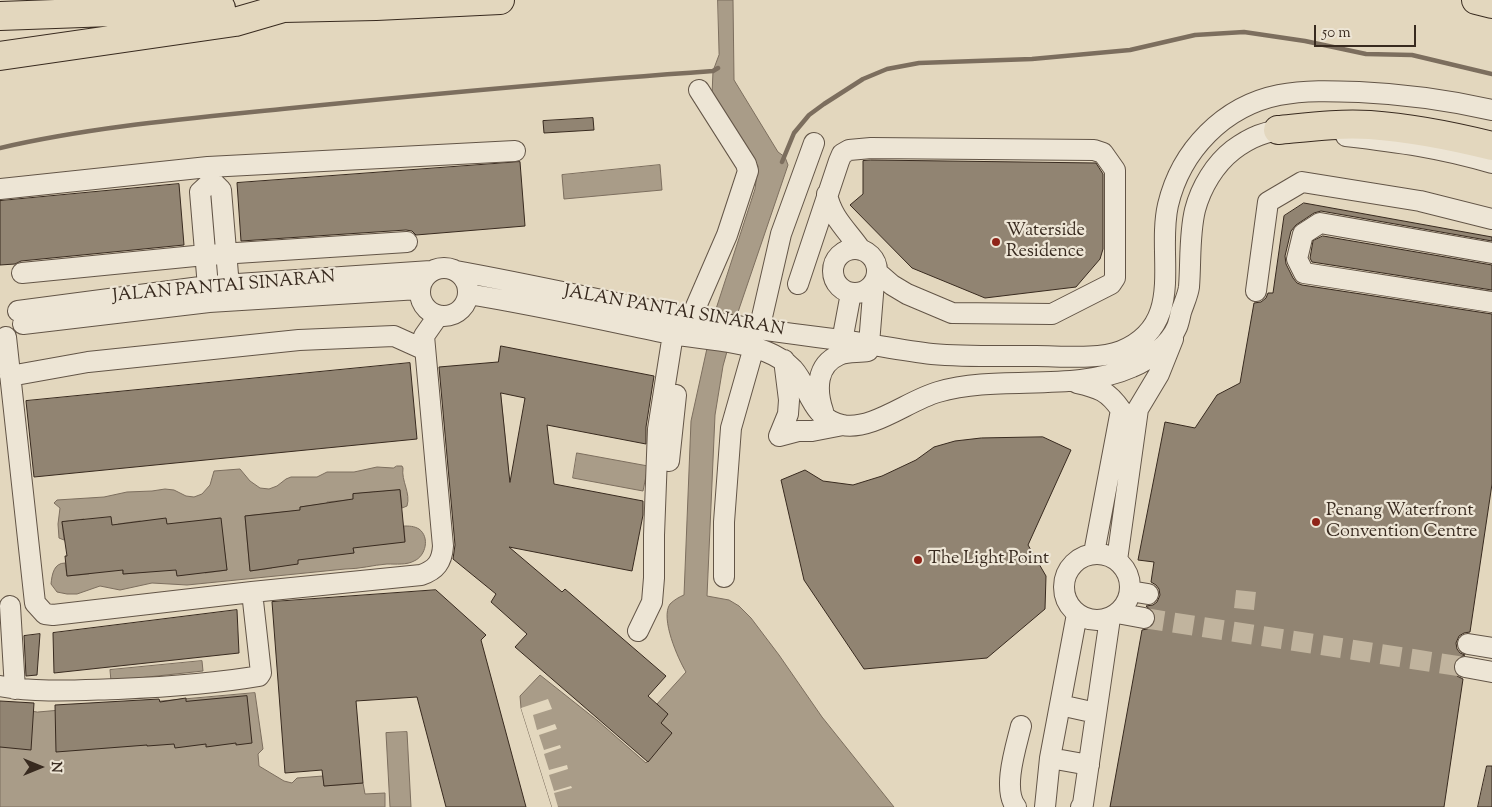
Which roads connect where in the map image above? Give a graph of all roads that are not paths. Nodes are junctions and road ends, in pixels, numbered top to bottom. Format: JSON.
{"nodes":[{"id":1,"x":500,"y":0,"type":"edge"},
{"id":2,"x":1476,"y":0,"type":"edge"},
{"id":3,"x":1492,"y":4,"type":"edge"},
{"id":4,"x":282,"y":8,"type":"junction"},
{"id":5,"x":0,"y":16,"type":"edge"},
{"id":6,"x":0,"y":56,"type":"edge"},
{"id":7,"x":699,"y":90,"type":"dead end"},
{"id":8,"x":1492,"y":110,"type":"edge"},
{"id":9,"x":1278,"y":130,"type":"junction"},
{"id":10,"x":814,"y":143,"type":"dead end"},
{"id":11,"x":1492,"y":146,"type":"edge"},
{"id":12,"x":515,"y":151,"type":"dead end"},
{"id":13,"x":1492,"y":163,"type":"edge"},
{"id":14,"x":210,"y":174,"type":"junction"},
{"id":15,"x":0,"y":189,"type":"edge"},
{"id":16,"x":827,"y":194,"type":"junction"},
{"id":17,"x":1492,"y":218,"type":"edge"},
{"id":18,"x":408,"y":242,"type":"dead end"},
{"id":19,"x":861,"y":250,"type":"junction"},
{"id":20,"x":1492,"y":252,"type":"edge"},
{"id":21,"x":226,"y":254,"type":"junction"},
{"id":22,"x":807,"y":254,"type":"junction"},
{"id":23,"x":206,"y":255,"type":"junction"},
{"id":24,"x":835,"y":262,"type":"junction"},
{"id":25,"x":431,"y":271,"type":"junction"},
{"id":26,"x":456,"y":271,"type":"junction"},
{"id":27,"x":22,"y":273,"type":"dead end"},
{"id":28,"x":876,"y":277,"type":"junction"},
{"id":29,"x":798,"y":284,"type":"dead end"},
{"id":30,"x":419,"y":290,"type":"junction"},
{"id":31,"x":1256,"y":292,"type":"dead end"},
{"id":32,"x":229,"y":293,"type":"junction"},
{"id":33,"x":851,"y":293,"type":"junction"},
{"id":34,"x":208,"y":294,"type":"junction"},
{"id":35,"x":468,"y":294,"type":"junction"},
{"id":36,"x":1492,"y":302,"type":"edge"},
{"id":37,"x":14,"y":315,"type":"edge"},
{"id":38,"x":438,"y":316,"type":"junction"},
{"id":39,"x":1177,"y":328,"type":"junction"},
{"id":40,"x":686,"y":331,"type":"junction"},
{"id":41,"x":3,"y":335,"type":"edge"},
{"id":42,"x":751,"y":337,"type":"junction"},
{"id":43,"x":842,"y":341,"type":"junction"},
{"id":44,"x":869,"y":344,"type":"junction"},
{"id":45,"x":892,"y":347,"type":"junction"},
{"id":46,"x":425,"y":350,"type":"junction"},
{"id":47,"x":784,"y":360,"type":"junction"},
{"id":48,"x":10,"y":376,"type":"junction"},
{"id":49,"x":1064,"y":380,"type":"junction"},
{"id":50,"x":824,"y":415,"type":"junction"},
{"id":51,"x":843,"y":425,"type":"junction"},
{"id":52,"x":1094,"y":553,"type":"junction"},
{"id":53,"x":1117,"y":560,"type":"junction"},
{"id":54,"x":666,"y":568,"type":"dead end"},
{"id":55,"x":724,"y":577,"type":"dead end"},
{"id":56,"x":252,"y":592,"type":"junction"},
{"id":57,"x":35,"y":603,"type":"junction"},
{"id":58,"x":5,"y":606,"type":"edge"},
{"id":59,"x":1077,"y":614,"type":"junction"},
{"id":60,"x":1114,"y":615,"type":"junction"},
{"id":61,"x":1144,"y":618,"type":"tunnel mouth"},
{"id":62,"x":638,"y":631,"type":"dead end"},
{"id":63,"x":1468,"y":644,"type":"tunnel mouth"},
{"id":64,"x":1492,"y":648,"type":"edge"},
{"id":65,"x":1465,"y":667,"type":"tunnel mouth"},
{"id":66,"x":1492,"y":672,"type":"edge"},
{"id":67,"x":8,"y":687,"type":"edge"},
{"id":68,"x":1060,"y":705,"type":"junction"},
{"id":69,"x":1096,"y":713,"type":"junction"},
{"id":70,"x":1021,"y":726,"type":"dead end"},
{"id":71,"x":1050,"y":758,"type":"junction"},
{"id":72,"x":1089,"y":765,"type":"junction"},
{"id":73,"x":1016,"y":807,"type":"edge"},
{"id":74,"x":1045,"y":807,"type":"edge"},
{"id":75,"x":1081,"y":807,"type":"edge"}],
"edges":[{"from":1,"to":4,"type":"highway"},
{"from":2,"to":3,"type":"highway"},
{"from":4,"to":5,"type":"highway"},
{"from":4,"to":6,"type":"highway"},
{"from":7,"to":40,"type":"street"},
{"from":8,"to":45,"type":"street","name":"JALAN PANTAI SINARAN"},
{"from":9,"to":11,"type":"highway"},
{"from":9,"to":13,"type":"street"},
{"from":9,"to":39,"type":"street"},
{"from":10,"to":42,"type":"street"},
{"from":12,"to":14,"type":"street"},
{"from":14,"to":15,"type":"street"},
{"from":14,"to":21,"type":"street"},
{"from":14,"to":23,"type":"street"},
{"from":16,"to":19,"type":"street"},
{"from":16,"to":22,"type":"street"},
{"from":16,"to":28,"type":"street"},
{"from":17,"to":31,"type":"street"},
{"from":18,"to":21,"type":"street"},
{"from":19,"to":24,"type":"street"},
{"from":19,"to":28,"type":"street"},
{"from":20,"to":36,"type":"street"},
{"from":21,"to":23,"type":"street"},
{"from":21,"to":32,"type":"street"},
{"from":22,"to":24,"type":"street"},
{"from":22,"to":29,"type":"street"},
{"from":23,"to":27,"type":"street"},
{"from":23,"to":34,"type":"street"},
{"from":24,"to":33,"type":"street"},
{"from":25,"to":26,"type":"street"},
{"from":25,"to":30,"type":"street"},
{"from":25,"to":32,"type":"street","name":"JALAN PANTAI SINARAN"},
{"from":26,"to":35,"type":"street"},
{"from":26,"to":40,"type":"street","name":"JALAN PANTAI SINARAN"},
{"from":28,"to":33,"type":"street"},
{"from":28,"to":44,"type":"street"},
{"from":30,"to":32,"type":"street","name":"JALAN PANTAI SINARAN"},
{"from":30,"to":38,"type":"street"},
{"from":32,"to":34,"type":"street","name":"JALAN PANTAI SINARAN"},
{"from":33,"to":43,"type":"street"},
{"from":34,"to":37,"type":"street","name":"JALAN PANTAI SINARAN"},
{"from":35,"to":38,"type":"street"},
{"from":35,"to":40,"type":"street","name":"JALAN PANTAI SINARAN"},
{"from":37,"to":41,"type":"street"},
{"from":38,"to":46,"type":"street"},
{"from":39,"to":49,"type":"street"},
{"from":39,"to":53,"type":"street"},
{"from":40,"to":42,"type":"street","name":"JALAN PANTAI SINARAN"},
{"from":40,"to":54,"type":"street"},
{"from":40,"to":62,"type":"street"},
{"from":41,"to":48,"type":"street"},
{"from":42,"to":43,"type":"street","name":"JALAN PANTAI SINARAN"},
{"from":42,"to":47,"type":"street","name":"JALAN PANTAI SINARAN"},
{"from":42,"to":55,"type":"street"},
{"from":43,"to":44,"type":"street","name":"JALAN PANTAI SINARAN"},
{"from":44,"to":45,"type":"street","name":"JALAN PANTAI SINARAN"},
{"from":45,"to":50,"type":"street","name":"JALAN PANTAI SINARAN"},
{"from":46,"to":48,"type":"street"},
{"from":46,"to":56,"type":"street"},
{"from":47,"to":50,"type":"street","name":"JALAN PANTAI SINARAN"},
{"from":47,"to":51,"type":"street"},
{"from":48,"to":57,"type":"street"},
{"from":49,"to":51,"type":"street"},
{"from":49,"to":52,"type":"street"},
{"from":50,"to":51,"type":"street","name":"JALAN PANTAI SINARAN"},
{"from":52,"to":53,"type":"street"},
{"from":52,"to":59,"type":"street"},
{"from":53,"to":60,"type":"street"},
{"from":56,"to":57,"type":"street"},
{"from":56,"to":67,"type":"street"},
{"from":57,"to":58,"type":"street"},
{"from":58,"to":67,"type":"street"},
{"from":59,"to":60,"type":"street"},
{"from":59,"to":68,"type":"street"},
{"from":60,"to":61,"type":"street"},
{"from":60,"to":69,"type":"street"},
{"from":63,"to":64,"type":"street"},
{"from":65,"to":66,"type":"street"},
{"from":68,"to":69,"type":"street"},
{"from":68,"to":71,"type":"street"},
{"from":69,"to":72,"type":"street"},
{"from":70,"to":73,"type":"street"},
{"from":71,"to":72,"type":"street"},
{"from":71,"to":74,"type":"street"},
{"from":72,"to":75,"type":"street"}]}
